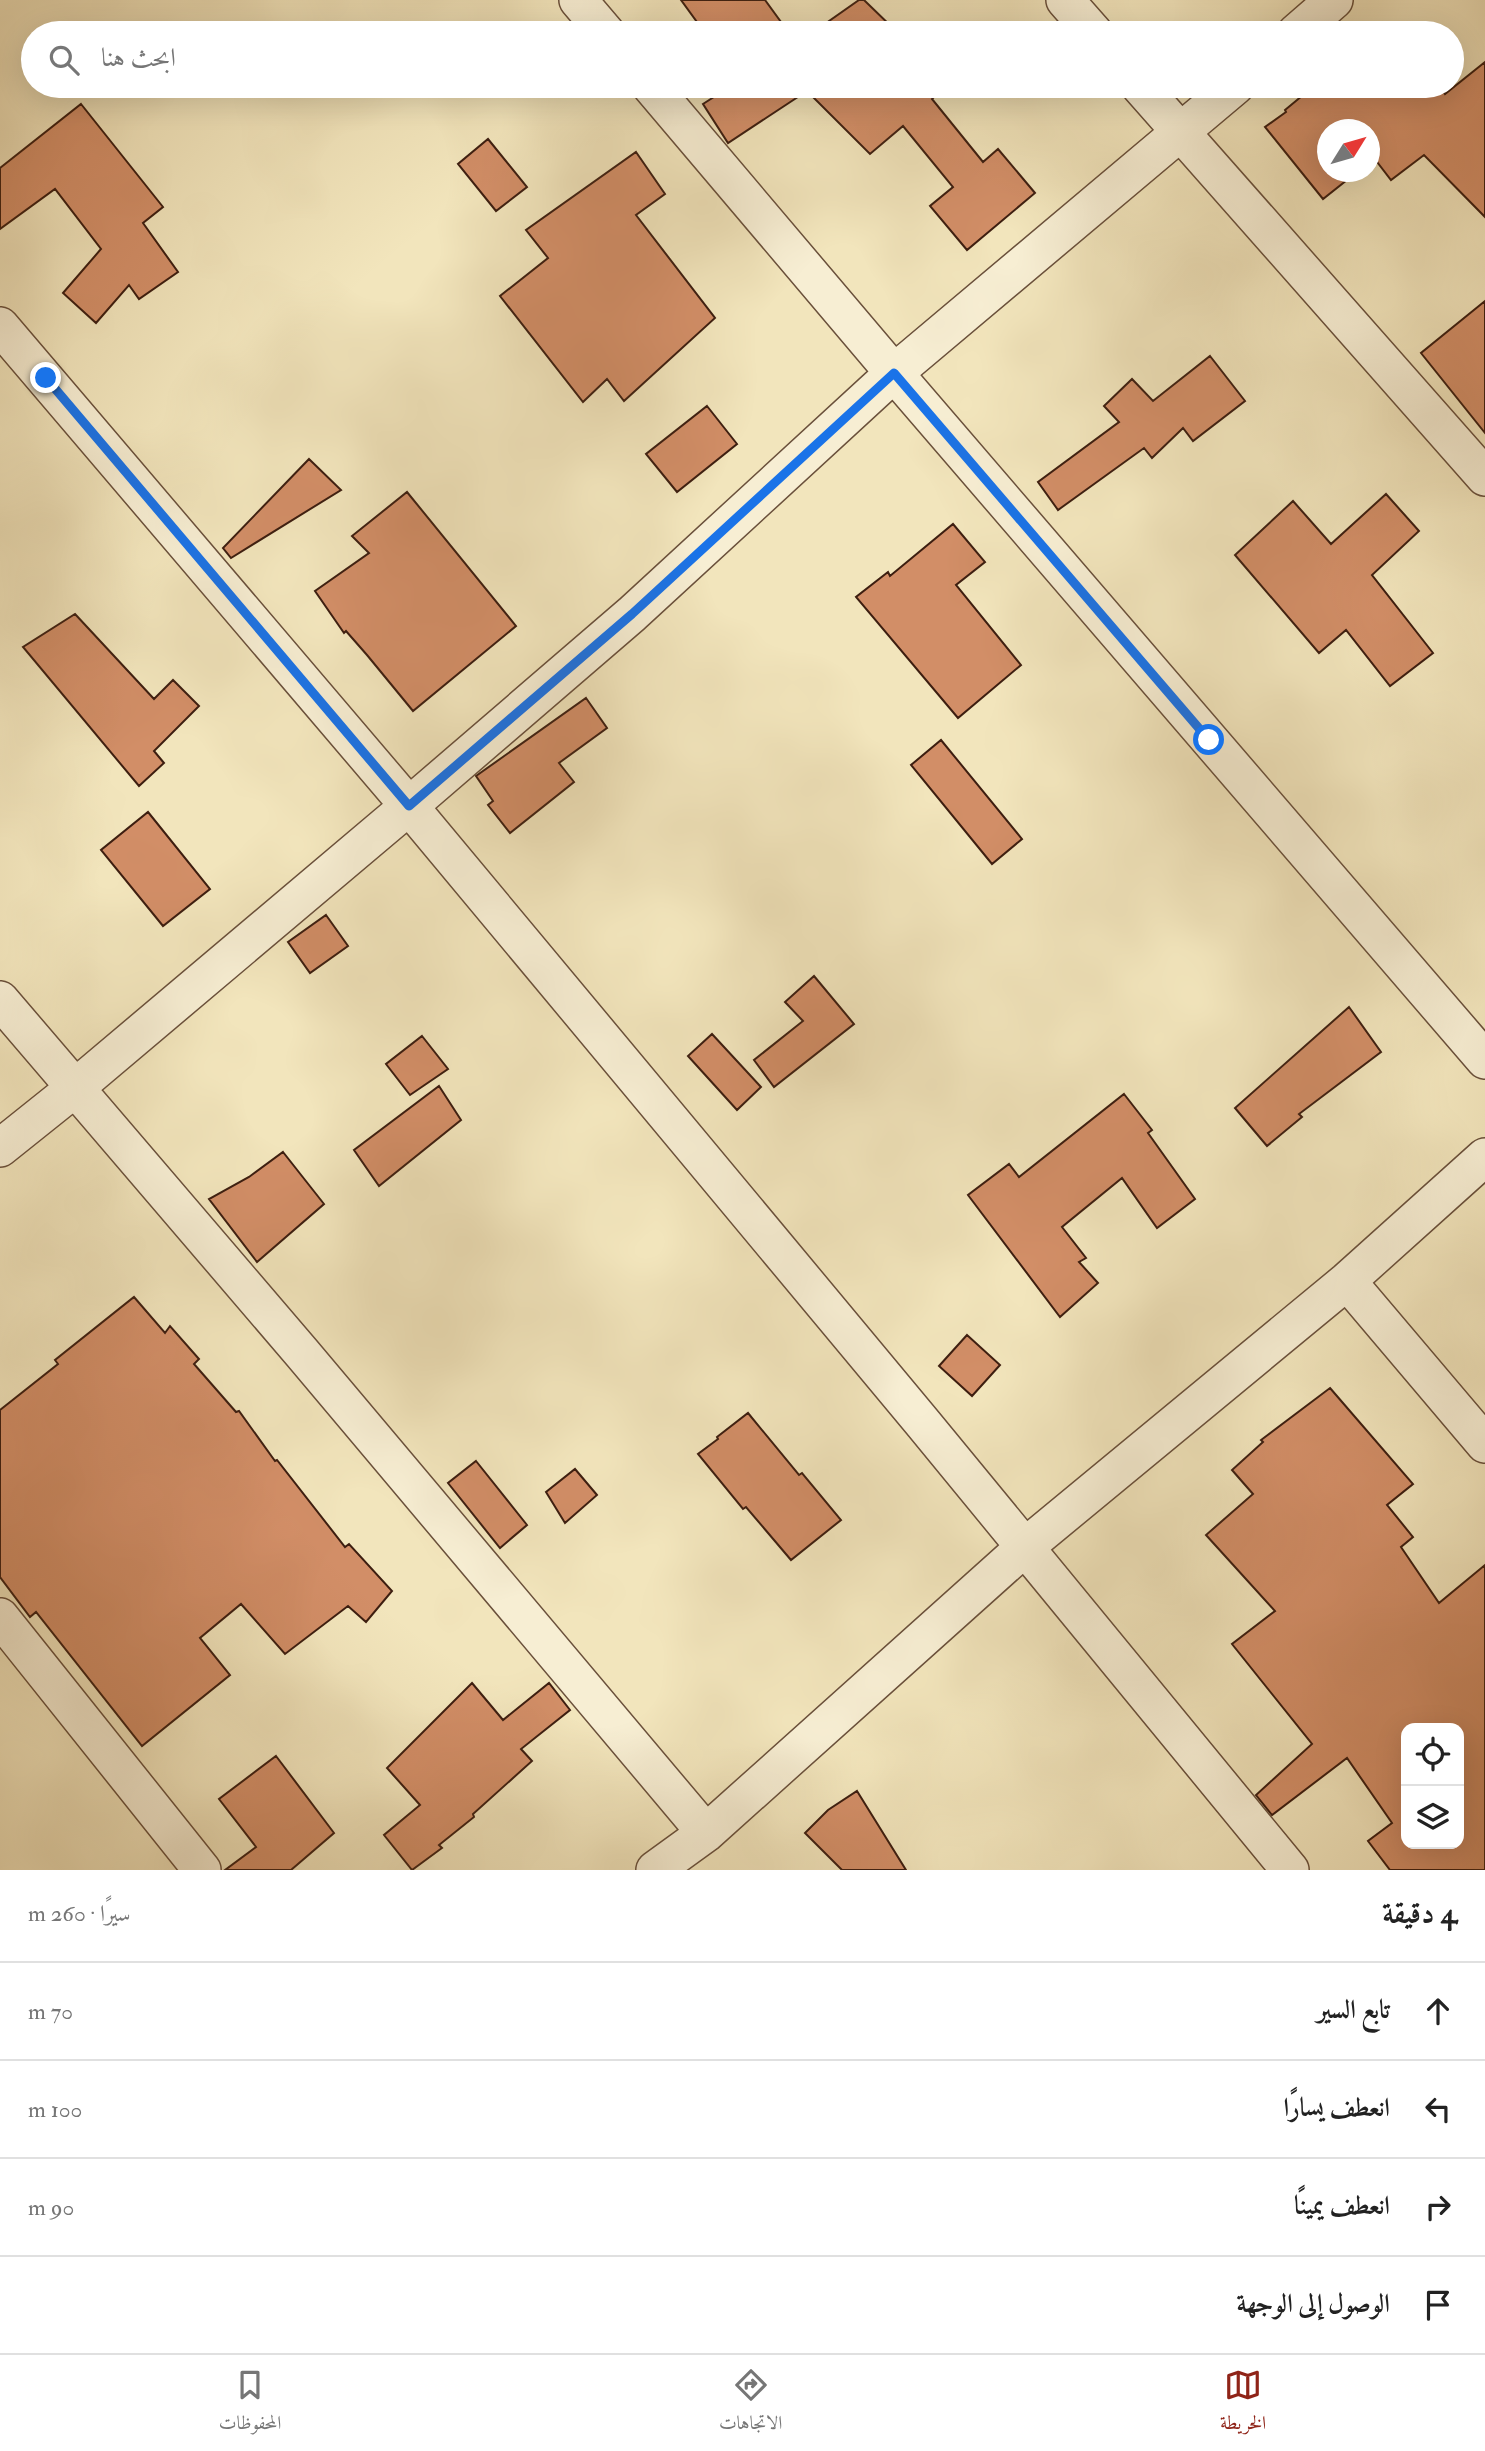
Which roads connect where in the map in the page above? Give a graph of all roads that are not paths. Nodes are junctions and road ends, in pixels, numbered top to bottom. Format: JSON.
{"nodes":[{"id":1,"x":578,"y":0,"type":"edge"},
{"id":2,"x":1065,"y":0,"type":"edge"},
{"id":3,"x":1334,"y":0,"type":"edge"},
{"id":4,"x":596,"y":21,"type":"edge"},
{"id":5,"x":1083,"y":21,"type":"edge"},
{"id":6,"x":1310,"y":21,"type":"edge"},
{"id":7,"x":660,"y":98,"type":"edge"},
{"id":8,"x":1150,"y":98,"type":"edge"},
{"id":9,"x":1222,"y":98,"type":"edge"},
{"id":10,"x":1181,"y":133,"type":"junction"},
{"id":11,"x":0,"y":326,"type":"edge"},
{"id":12,"x":894,"y":373,"type":"junction"},
{"id":13,"x":1485,"y":477,"type":"edge"},
{"id":14,"x":409,"y":806,"type":"junction"},
{"id":15,"x":0,"y":1000,"type":"edge"},
{"id":16,"x":1485,"y":1060,"type":"edge"},
{"id":17,"x":75,"y":1088,"type":"junction"},
{"id":18,"x":0,"y":1148,"type":"edge"},
{"id":19,"x":1485,"y":1157,"type":"edge"},
{"id":20,"x":1347,"y":1281,"type":"junction"},
{"id":21,"x":1485,"y":1444,"type":"edge"},
{"id":22,"x":1025,"y":1547,"type":"junction"},
{"id":23,"x":0,"y":1618,"type":"edge"},
{"id":24,"x":706,"y":1833,"type":"junction"},
{"id":25,"x":202,"y":1870,"type":"edge"},
{"id":26,"x":654,"y":1870,"type":"edge"},
{"id":27,"x":1290,"y":1870,"type":"edge"}],
"edges":[{"from":1,"to":4,"type":"street"},
{"from":2,"to":5,"type":"street"},
{"from":3,"to":6,"type":"street"},
{"from":7,"to":12,"type":"street"},
{"from":8,"to":10,"type":"street"},
{"from":9,"to":10,"type":"street"},
{"from":10,"to":12,"type":"street"},
{"from":10,"to":13,"type":"street"},
{"from":11,"to":14,"type":"street"},
{"from":12,"to":14,"type":"street"},
{"from":12,"to":16,"type":"street"},
{"from":14,"to":17,"type":"street"},
{"from":14,"to":22,"type":"street"},
{"from":15,"to":17,"type":"street"},
{"from":17,"to":18,"type":"street"},
{"from":17,"to":24,"type":"street"},
{"from":19,"to":20,"type":"street"},
{"from":20,"to":21,"type":"street"},
{"from":20,"to":22,"type":"street"},
{"from":22,"to":24,"type":"street"},
{"from":22,"to":27,"type":"street"},
{"from":23,"to":25,"type":"street"},
{"from":24,"to":26,"type":"street"}]}
